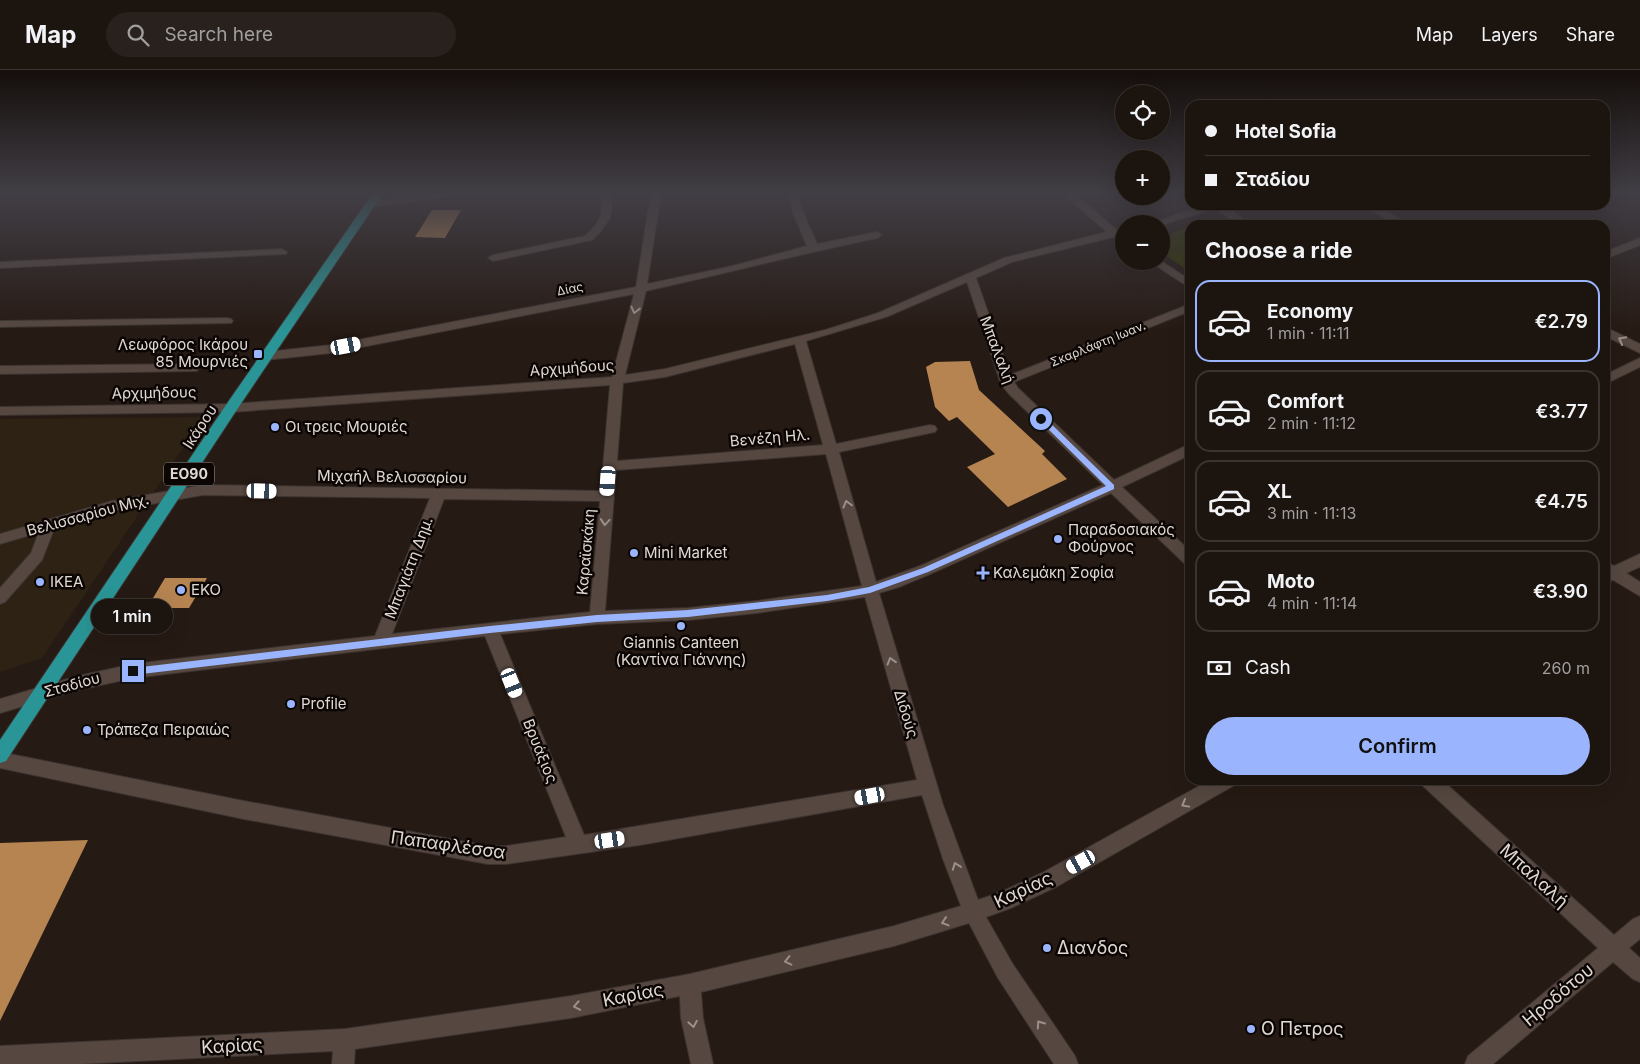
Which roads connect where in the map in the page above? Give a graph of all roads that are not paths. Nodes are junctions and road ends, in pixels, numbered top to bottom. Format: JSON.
{"nodes":[{"id":1,"x":346,"y":239,"type":"edge"},
{"id":2,"x":581,"y":239,"type":"edge"},
{"id":3,"x":648,"y":239,"type":"edge"},
{"id":4,"x":809,"y":239,"type":"edge"},
{"id":5,"x":855,"y":239,"type":"edge"},
{"id":6,"x":1101,"y":239,"type":"edge"},
{"id":7,"x":1640,"y":241,"type":"edge"},
{"id":8,"x":813,"y":248,"type":"junction"},
{"id":9,"x":282,"y":252,"type":"dead end"},
{"id":10,"x":1610,"y":254,"type":"edge"},
{"id":11,"x":493,"y":258,"type":"dead end"},
{"id":12,"x":0,"y":265,"type":"edge"},
{"id":13,"x":1168,"y":270,"type":"edge"},
{"id":14,"x":970,"y":275,"type":"junction"},
{"id":15,"x":1185,"y":282,"type":"edge"},
{"id":16,"x":640,"y":289,"type":"junction"},
{"id":17,"x":1185,"y":310,"type":"edge"},
{"id":18,"x":227,"y":322,"type":"dead end"},
{"id":19,"x":0,"y":324,"type":"edge"},
{"id":20,"x":1610,"y":334,"type":"edge"},
{"id":21,"x":800,"y":340,"type":"junction"},
{"id":22,"x":1640,"y":349,"type":"edge"},
{"id":23,"x":266,"y":356,"type":"junction"},
{"id":24,"x":1640,"y":362,"type":"edge"},
{"id":25,"x":192,"y":368,"type":"dead end"},
{"id":26,"x":0,"y":370,"type":"edge"},
{"id":27,"x":1610,"y":377,"type":"edge"},
{"id":28,"x":617,"y":381,"type":"junction"},
{"id":29,"x":1005,"y":381,"type":"junction"},
{"id":30,"x":231,"y":408,"type":"junction"},
{"id":31,"x":0,"y":411,"type":"edge"},
{"id":32,"x":930,"y":429,"type":"dead end"},
{"id":33,"x":832,"y":449,"type":"junction"},
{"id":34,"x":1185,"y":451,"type":"edge"},
{"id":35,"x":610,"y":466,"type":"junction"},
{"id":36,"x":1111,"y":487,"type":"junction"},
{"id":37,"x":176,"y":494,"type":"junction"},
{"id":38,"x":438,"y":494,"type":"junction"},
{"id":39,"x":607,"y":496,"type":"junction"},
{"id":40,"x":49,"y":524,"type":"junction"},
{"id":41,"x":0,"y":539,"type":"edge"},
{"id":42,"x":1185,"y":555,"type":"edge"},
{"id":43,"x":1640,"y":560,"type":"edge"},
{"id":44,"x":1610,"y":571,"type":"edge"},
{"id":45,"x":1610,"y":573,"type":"edge"},
{"id":46,"x":870,"y":590,"type":"junction"},
{"id":47,"x":1640,"y":590,"type":"edge"},
{"id":48,"x":0,"y":598,"type":"edge"},
{"id":49,"x":597,"y":618,"type":"junction"},
{"id":50,"x":490,"y":629,"type":"junction"},
{"id":51,"x":380,"y":643,"type":"junction"},
{"id":52,"x":42,"y":692,"type":"junction"},
{"id":53,"x":0,"y":706,"type":"edge"},
{"id":54,"x":0,"y":754,"type":"edge"},
{"id":55,"x":0,"y":760,"type":"edge"},
{"id":56,"x":1218,"y":785,"type":"edge"},
{"id":57,"x":1435,"y":785,"type":"edge"},
{"id":58,"x":928,"y":786,"type":"junction"},
{"id":59,"x":579,"y":845,"type":"junction"},
{"id":60,"x":974,"y":912,"type":"junction"},
{"id":61,"x":1640,"y":926,"type":"edge"},
{"id":62,"x":1614,"y":948,"type":"junction"},
{"id":63,"x":1640,"y":972,"type":"edge"},
{"id":64,"x":690,"y":984,"type":"junction"},
{"id":65,"x":346,"y":1040,"type":"junction"},
{"id":66,"x":0,"y":1057,"type":"edge"},
{"id":67,"x":343,"y":1064,"type":"edge"},
{"id":68,"x":702,"y":1064,"type":"edge"},
{"id":69,"x":1068,"y":1064,"type":"edge"},
{"id":70,"x":1476,"y":1064,"type":"edge"}],
"edges":[{"from":1,"to":23,"type":"main road","name":"Ικάρου","number":"ΕΟ90"},
{"from":2,"to":11,"type":"street"},
{"from":3,"to":16,"type":"street","name":"Καραϊσκάκη"},
{"from":4,"to":8,"type":"street"},
{"from":5,"to":8,"type":"street","name":"Δίας"},
{"from":6,"to":14,"type":"street","name":"Αρχιμήδους"},
{"from":7,"to":10,"type":"street"},
{"from":8,"to":16,"type":"street","name":"Δίας"},
{"from":9,"to":12,"type":"street"},
{"from":13,"to":15,"type":"street"},
{"from":14,"to":21,"type":"street","name":"Αρχιμήδους"},
{"from":14,"to":29,"type":"street","name":"Μπαλαλή"},
{"from":16,"to":23,"type":"street","name":"Δίας"},
{"from":16,"to":28,"type":"street","name":"Καραϊσκάκη","one_way":true},
{"from":17,"to":29,"type":"street","name":"Σκαρλάφτη Ιωαν."},
{"from":18,"to":19,"type":"street"},
{"from":22,"to":20,"type":"street","one_way":true},
{"from":21,"to":28,"type":"street","name":"Αρχιμήδους"},
{"from":21,"to":33,"type":"street","name":"Διδούς"},
{"from":23,"to":30,"type":"main road","name":"Ικάρου","number":"ΕΟ90"},
{"from":24,"to":27,"type":"street"},
{"from":25,"to":26,"type":"street"},
{"from":28,"to":30,"type":"street","name":"Αρχιμήδους"},
{"from":28,"to":35,"type":"street","name":"Καραϊσκάκη"},
{"from":29,"to":36,"type":"street","name":"Μπαλαλή"},
{"from":30,"to":31,"type":"street","name":"Αρχιμήδους"},
{"from":30,"to":37,"type":"main road","name":"Ικάρου","number":"ΕΟ90"},
{"from":32,"to":33,"type":"street","name":"Βενέζη Ηλ."},
{"from":33,"to":35,"type":"street","name":"Βενέζη Ηλ."},
{"from":46,"to":33,"type":"street","name":"Διδούς","one_way":true},
{"from":34,"to":36,"type":"street","name":"Σταδίου"},
{"from":35,"to":39,"type":"street","name":"Καραϊσκάκη"},
{"from":36,"to":42,"type":"street","name":"Μπαλαλή"},
{"from":36,"to":46,"type":"street","name":"Σταδίου"},
{"from":37,"to":38,"type":"street","name":"Μιχαήλ Βελισσαρίου"},
{"from":37,"to":40,"type":"street","name":"Βελισσαρίου Μιχ."},
{"from":37,"to":52,"type":"main road","name":"Ικάρου","number":"ΕΟ90"},
{"from":38,"to":39,"type":"street","name":"Μιχαήλ Βελισσαρίου"},
{"from":38,"to":51,"type":"street","name":"Μπαγιάτη Δημ."},
{"from":39,"to":49,"type":"street","name":"Καραϊσκάκη","one_way":true},
{"from":40,"to":41,"type":"street","name":"Βελισσαρίου Μιχ."},
{"from":40,"to":48,"type":"street"},
{"from":43,"to":44,"type":"street"},
{"from":45,"to":47,"type":"street"},
{"from":46,"to":49,"type":"street","name":"Σταδίου"},
{"from":58,"to":46,"type":"street","name":"Διδούς","one_way":true},
{"from":49,"to":50,"type":"street","name":"Σταδίου"},
{"from":50,"to":51,"type":"street","name":"Σταδίου"},
{"from":50,"to":59,"type":"street","name":"Βρυάξιος"},
{"from":51,"to":52,"type":"street","name":"Σταδίου"},
{"from":52,"to":53,"type":"street","name":"Σταδίου"},
{"from":52,"to":54,"type":"main road","name":"Ικάρου","number":"ΕΟ90"},
{"from":55,"to":59,"type":"street","name":"Παπαφλέσσα"},
{"from":56,"to":60,"type":"street","name":"Καρίας","one_way":true},
{"from":57,"to":62,"type":"street","name":"Μπαλαλή"},
{"from":58,"to":59,"type":"street","name":"Παπαφλέσσα"},
{"from":60,"to":58,"type":"street","name":"Διδούς","one_way":true},
{"from":60,"to":64,"type":"street","name":"Καρίας","one_way":true},
{"from":69,"to":60,"type":"street","name":"Διδούς","one_way":true},
{"from":61,"to":62,"type":"street","name":"Ηροδότου"},
{"from":62,"to":63,"type":"street","name":"Μπαλαλή"},
{"from":62,"to":70,"type":"street","name":"Ηροδότου"},
{"from":64,"to":65,"type":"street","name":"Καρίας","one_way":true},
{"from":64,"to":68,"type":"street","one_way":true},
{"from":65,"to":66,"type":"street","name":"Καρίας"},
{"from":65,"to":67,"type":"street"}]}
